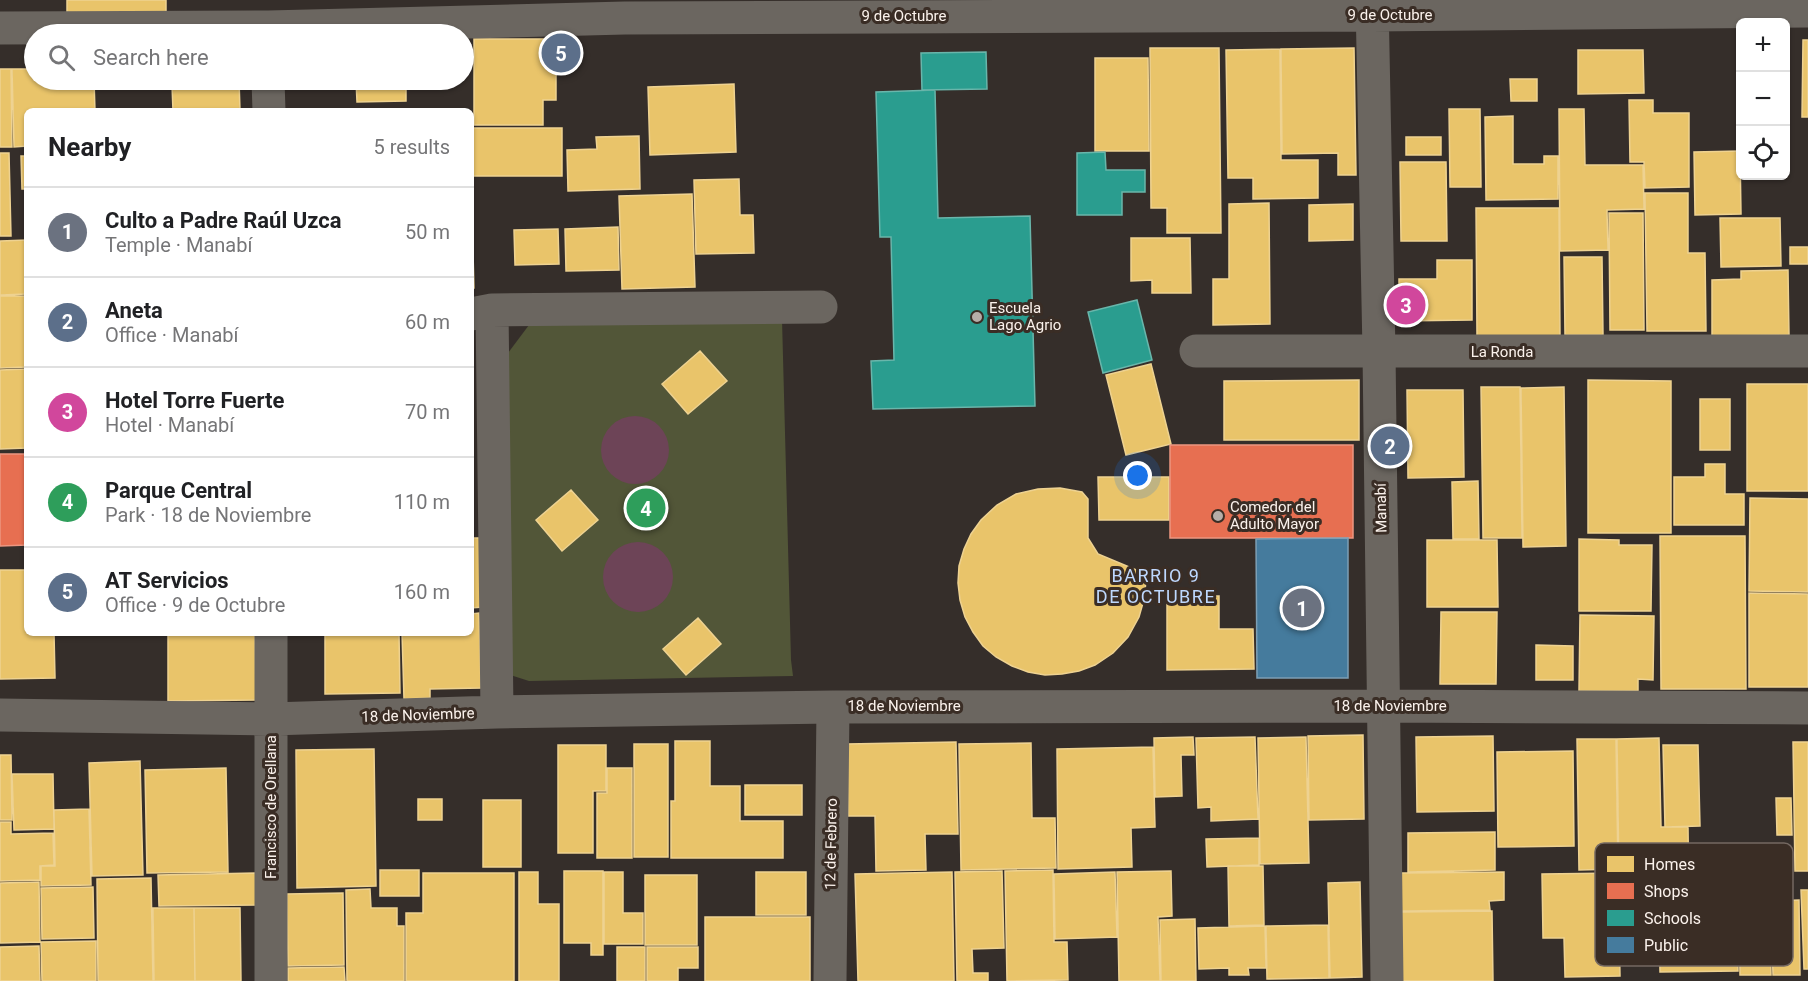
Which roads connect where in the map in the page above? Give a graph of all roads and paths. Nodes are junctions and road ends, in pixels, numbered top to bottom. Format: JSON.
{"nodes":[{"id":1,"x":1372,"y":8,"type":"edge"},
{"id":2,"x":625,"y":9,"type":"edge"},
{"id":3,"x":1808,"y":11,"type":"edge"},
{"id":4,"x":268,"y":20,"type":"edge"},
{"id":5,"x":134,"y":24,"type":"edge"},
{"id":6,"x":24,"y":27,"type":"edge"},
{"id":7,"x":0,"y":28,"type":"edge"},
{"id":8,"x":268,"y":90,"type":"edge"},
{"id":9,"x":269,"y":108,"type":"edge"},
{"id":10,"x":821,"y":308,"type":"dead end"},
{"id":11,"x":481,"y":312,"type":"edge"},
{"id":12,"x":1196,"y":351,"type":"dead end"},
{"id":13,"x":1808,"y":351,"type":"edge"},
{"id":14,"x":1379,"y":352,"type":"junction"},
{"id":15,"x":271,"y":636,"type":"edge"},
{"id":16,"x":833,"y":706,"type":"junction"},
{"id":17,"x":1384,"y":706,"type":"junction"},
{"id":18,"x":1808,"y":708,"type":"edge"},
{"id":19,"x":497,"y":712,"type":"junction"},
{"id":20,"x":0,"y":715,"type":"edge"},
{"id":21,"x":271,"y":719,"type":"junction"},
{"id":22,"x":271,"y":981,"type":"edge"},
{"id":23,"x":830,"y":981,"type":"edge"},
{"id":24,"x":1387,"y":981,"type":"edge"}],
"edges":[{"from":1,"to":2,"type":"street","name":"9 de Octubre"},
{"from":1,"to":3,"type":"street","name":"9 de Octubre"},
{"from":1,"to":14,"type":"street","name":"Manabí"},
{"from":2,"to":4,"type":"street","name":"9 de Octubre"},
{"from":4,"to":5,"type":"street","name":"9 de Octubre"},
{"from":6,"to":7,"type":"street","name":"9 de Octubre"},
{"from":8,"to":9,"type":"street"},
{"from":10,"to":11,"type":"street"},
{"from":11,"to":19,"type":"street"},
{"from":12,"to":14,"type":"street","name":"La Ronda"},
{"from":13,"to":14,"type":"street","name":"La Ronda"},
{"from":14,"to":17,"type":"street","name":"Manabí"},
{"from":15,"to":21,"type":"street","name":"Francisco de Orellana"},
{"from":16,"to":17,"type":"street","name":"18 de Noviembre"},
{"from":16,"to":19,"type":"street","name":"18 de Noviembre"},
{"from":16,"to":23,"type":"street","name":"12 de Febrero"},
{"from":17,"to":18,"type":"street","name":"18 de Noviembre"},
{"from":17,"to":24,"type":"street","name":"Manabí"},
{"from":19,"to":21,"type":"street","name":"18 de Noviembre"},
{"from":20,"to":21,"type":"street","name":"18 de Noviembre"},
{"from":21,"to":22,"type":"street","name":"Francisco de Orellana"}]}
